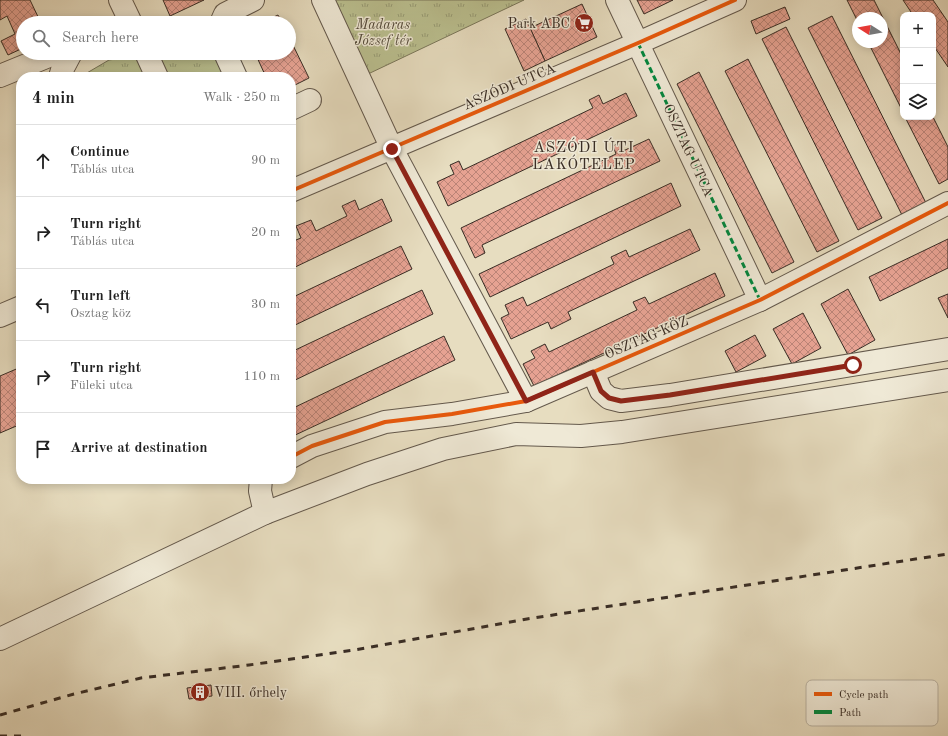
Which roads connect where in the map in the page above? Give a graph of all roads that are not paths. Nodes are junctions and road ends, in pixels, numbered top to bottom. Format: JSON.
{"nodes":[{"id":1,"x":120,"y":0,"type":"edge"},
{"id":2,"x":253,"y":0,"type":"edge"},
{"id":3,"x":323,"y":0,"type":"edge"},
{"id":4,"x":617,"y":0,"type":"edge"},
{"id":5,"x":735,"y":0,"type":"edge"},
{"id":6,"x":128,"y":16,"type":"edge"},
{"id":7,"x":224,"y":16,"type":"edge"},
{"id":8,"x":638,"y":43,"type":"junction"},
{"id":9,"x":39,"y":60,"type":"edge"},
{"id":10,"x":67,"y":60,"type":"edge"},
{"id":11,"x":149,"y":60,"type":"edge"},
{"id":12,"x":229,"y":60,"type":"edge"},
{"id":13,"x":61,"y":72,"type":"edge"},
{"id":14,"x":155,"y":72,"type":"edge"},
{"id":15,"x":234,"y":72,"type":"edge"},
{"id":16,"x":0,"y":76,"type":"edge"},
{"id":17,"x":392,"y":149,"type":"junction"},
{"id":18,"x":296,"y":189,"type":"edge"},
{"id":19,"x":948,"y":203,"type":"edge"},
{"id":20,"x":760,"y":300,"type":"junction"},
{"id":21,"x":16,"y":309,"type":"edge"},
{"id":22,"x":0,"y":316,"type":"edge"},
{"id":23,"x":948,"y":349,"type":"edge"},
{"id":24,"x":593,"y":372,"type":"junction"},
{"id":25,"x":948,"y":380,"type":"edge"},
{"id":26,"x":526,"y":401,"type":"junction"},
{"id":27,"x":296,"y":454,"type":"edge"},
{"id":28,"x":261,"y":484,"type":"edge"},
{"id":29,"x":265,"y":513,"type":"junction"},
{"id":30,"x":0,"y":639,"type":"edge"}],
"edges":[{"from":1,"to":6,"type":"street"},
{"from":2,"to":7,"type":"street"},
{"from":3,"to":17,"type":"street"},
{"from":4,"to":8,"type":"street","name":"OSZTAG UTCA"},
{"from":5,"to":8,"type":"street","name":"ASZÓDI UTCA"},
{"from":8,"to":17,"type":"street","name":"ASZÓDI UTCA"},
{"from":8,"to":20,"type":"street","name":"OSZTAG UTCA"},
{"from":9,"to":16,"type":"street"},
{"from":10,"to":13,"type":"street"},
{"from":11,"to":14,"type":"street"},
{"from":12,"to":15,"type":"street"},
{"from":17,"to":18,"type":"street","name":"ASZÓDI UTCA"},
{"from":17,"to":26,"type":"street"},
{"from":19,"to":20,"type":"street","name":"OSZTAG KÖZ"},
{"from":20,"to":24,"type":"street","name":"OSZTAG KÖZ"},
{"from":21,"to":22,"type":"street"},
{"from":23,"to":24,"type":"street"},
{"from":24,"to":26,"type":"street","name":"OSZTAG KÖZ"},
{"from":25,"to":29,"type":"street"},
{"from":26,"to":27,"type":"street","name":"OSZTAG KÖZ"},
{"from":28,"to":29,"type":"street"},
{"from":29,"to":30,"type":"street"}]}
